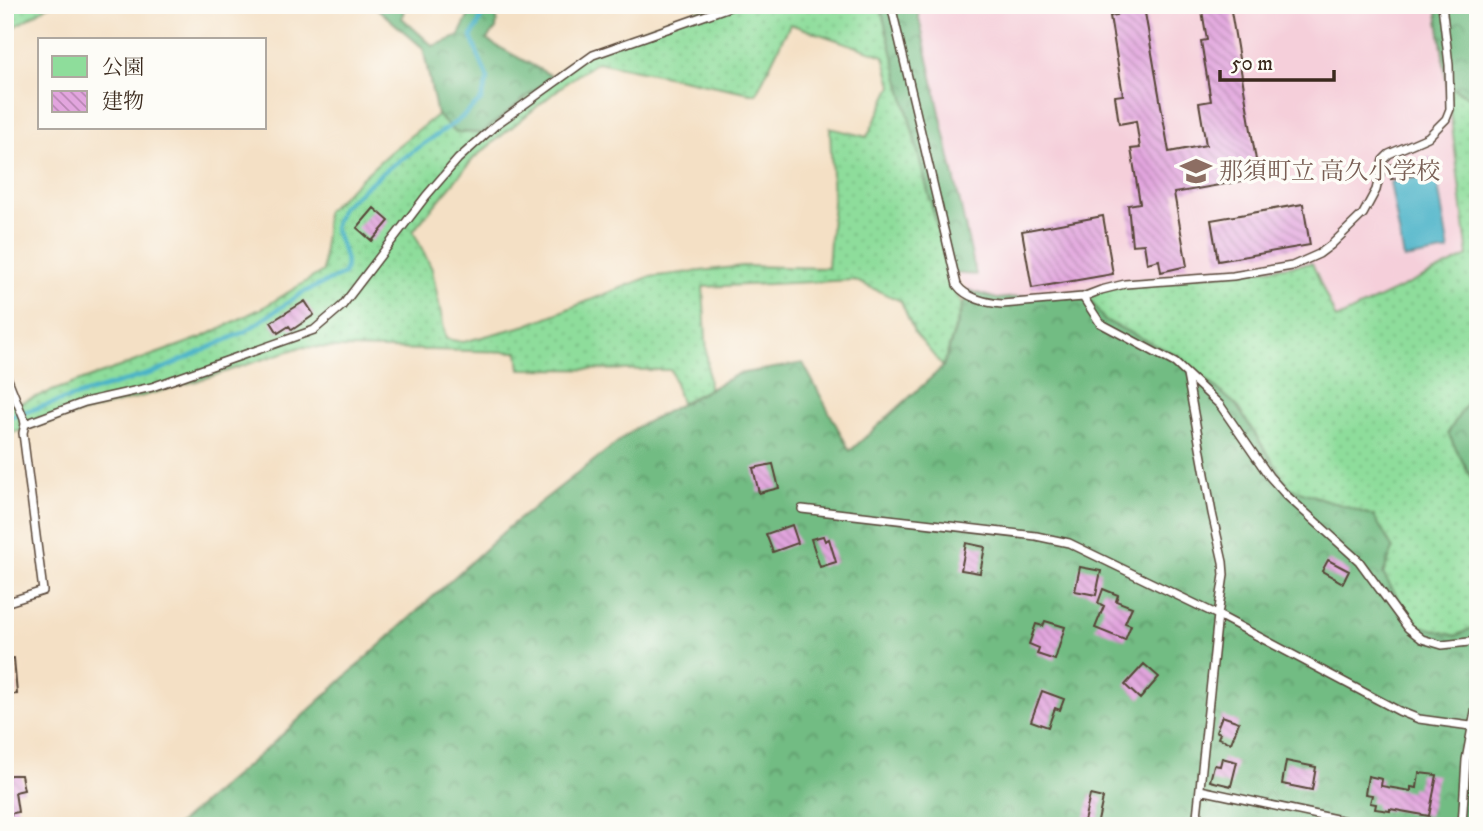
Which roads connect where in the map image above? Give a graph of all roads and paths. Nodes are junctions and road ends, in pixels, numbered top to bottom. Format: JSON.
{"nodes":[{"id":1,"x":735,"y":5,"type":"edge"},
{"id":2,"x":891,"y":5,"type":"edge"},
{"id":3,"x":1441,"y":5,"type":"edge"},
{"id":4,"x":1083,"y":297,"type":"junction"},
{"id":5,"x":5,"y":372,"type":"edge"},
{"id":6,"x":1186,"y":375,"type":"junction"},
{"id":7,"x":25,"y":421,"type":"junction"},
{"id":8,"x":802,"y":509,"type":"dead end"},
{"id":9,"x":5,"y":603,"type":"edge"},
{"id":10,"x":1218,"y":615,"type":"junction"},
{"id":11,"x":1478,"y":641,"type":"edge"},
{"id":12,"x":1478,"y":696,"type":"edge"},
{"id":13,"x":1475,"y":727,"type":"edge"},
{"id":14,"x":1200,"y":790,"type":"junction"},
{"id":15,"x":1196,"y":826,"type":"edge"},
{"id":16,"x":1369,"y":826,"type":"edge"},
{"id":17,"x":1462,"y":826,"type":"edge"}],
"edges":[{"from":1,"to":7,"type":"lane"},
{"from":2,"to":4,"type":"lane"},
{"from":3,"to":4,"type":"lane"},
{"from":4,"to":6,"type":"lane"},
{"from":5,"to":7,"type":"lane"},
{"from":6,"to":10,"type":"lane"},
{"from":6,"to":11,"type":"lane"},
{"from":7,"to":9,"type":"lane"},
{"from":8,"to":10,"type":"lane"},
{"from":10,"to":13,"type":"lane"},
{"from":10,"to":14,"type":"lane"},
{"from":12,"to":13,"type":"lane"},
{"from":13,"to":17,"type":"lane"},
{"from":14,"to":15,"type":"lane"},
{"from":14,"to":16,"type":"lane"}]}
